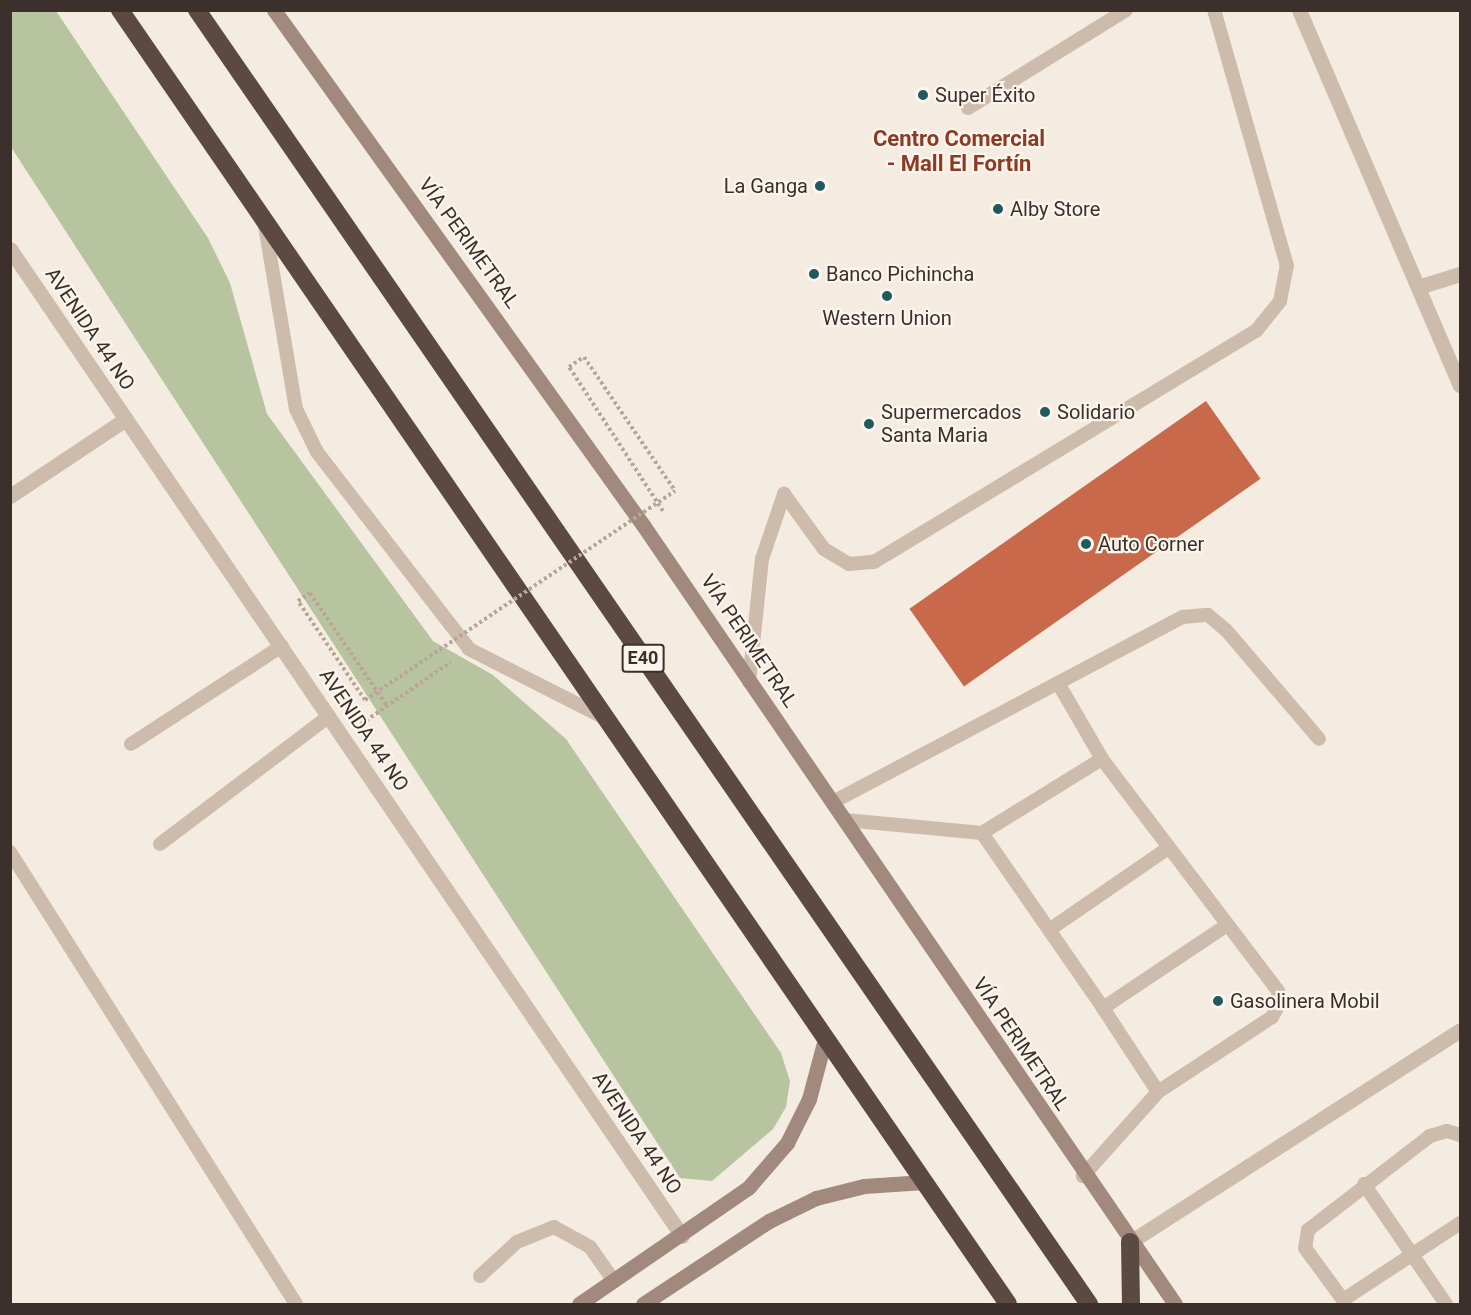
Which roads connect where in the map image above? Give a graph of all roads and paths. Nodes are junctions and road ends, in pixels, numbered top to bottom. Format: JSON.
{"nodes":[{"id":1,"x":120,"y":10,"type":"edge"},
{"id":2,"x":197,"y":10,"type":"edge"},
{"id":3,"x":1126,"y":10,"type":"edge"},
{"id":4,"x":1214,"y":10,"type":"edge"},
{"id":5,"x":1299,"y":10,"type":"edge"},
{"id":6,"x":277,"y":11,"type":"edge"},
{"id":7,"x":968,"y":108,"type":"dead end"},
{"id":8,"x":265,"y":221,"type":"junction"},
{"id":9,"x":10,"y":249,"type":"edge"},
{"id":10,"x":1461,"y":274,"type":"edge"},
{"id":11,"x":1418,"y":287,"type":"junction"},
{"id":12,"x":1461,"y":385,"type":"edge"},
{"id":13,"x":126,"y":419,"type":"junction"},
{"id":14,"x":10,"y":496,"type":"edge"},
{"id":15,"x":664,"y":510,"type":"dead end"},
{"id":16,"x":282,"y":646,"type":"junction"},
{"id":17,"x":469,"y":649,"type":"junction"},
{"id":18,"x":749,"y":682,"type":"junction"},
{"id":19,"x":1058,"y":683,"type":"junction"},
{"id":20,"x":387,"y":706,"type":"junction"},
{"id":21,"x":329,"y":716,"type":"junction"},
{"id":22,"x":606,"y":719,"type":"junction"},
{"id":23,"x":343,"y":736,"type":"junction"},
{"id":24,"x":1319,"y":739,"type":"dead end"},
{"id":25,"x":131,"y":744,"type":"dead end"},
{"id":26,"x":1102,"y":759,"type":"junction"},
{"id":27,"x":833,"y":802,"type":"junction"},
{"id":28,"x":845,"y":820,"type":"junction"},
{"id":29,"x":982,"y":833,"type":"junction"},
{"id":30,"x":160,"y":844,"type":"dead end"},
{"id":31,"x":1167,"y":849,"type":"junction"},
{"id":32,"x":10,"y":852,"type":"edge"},
{"id":33,"x":1227,"y":926,"type":"junction"},
{"id":34,"x":1049,"y":930,"type":"junction"},
{"id":35,"x":1103,"y":1008,"type":"junction"},
{"id":36,"x":1461,"y":1030,"type":"edge"},
{"id":37,"x":825,"y":1039,"type":"junction"},
{"id":38,"x":1158,"y":1092,"type":"junction"},
{"id":39,"x":1461,"y":1135,"type":"edge"},
{"id":40,"x":1083,"y":1176,"type":"junction"},
{"id":41,"x":924,"y":1182,"type":"junction"},
{"id":42,"x":1364,"y":1184,"type":"junction"},
{"id":43,"x":1461,"y":1222,"type":"edge"},
{"id":44,"x":682,"y":1236,"type":"junction"},
{"id":45,"x":1130,"y":1242,"type":"junction"},
{"id":46,"x":1414,"y":1257,"type":"junction"},
{"id":47,"x":480,"y":1276,"type":"dead end"},
{"id":48,"x":614,"y":1281,"type":"junction"},
{"id":49,"x":296,"y":1305,"type":"edge"},
{"id":50,"x":579,"y":1305,"type":"edge"},
{"id":51,"x":643,"y":1305,"type":"edge"},
{"id":52,"x":1008,"y":1305,"type":"edge"},
{"id":53,"x":1089,"y":1305,"type":"edge"},
{"id":54,"x":1131,"y":1305,"type":"edge"},
{"id":55,"x":1174,"y":1305,"type":"edge"},
{"id":56,"x":1446,"y":1305,"type":"edge"}],
"edges":[{"from":1,"to":8,"type":"highway"},
{"from":2,"to":53,"type":"highway","number":"E40"},
{"from":3,"to":7,"type":"lane"},
{"from":4,"to":18,"type":"lane"},
{"from":5,"to":11,"type":"street"},
{"from":6,"to":18,"type":"main road","name":"VÍA PERIMETRAL"},
{"from":8,"to":17,"type":"lane"},
{"from":8,"to":22,"type":"highway"},
{"from":9,"to":13,"type":"street","name":"AVENIDA 44 NO"},
{"from":10,"to":11,"type":"street"},
{"from":11,"to":12,"type":"street"},
{"from":13,"to":14,"type":"street"},
{"from":13,"to":16,"type":"street","name":"AVENIDA 44 NO"},
{"from":15,"to":20,"type":"path","bridge":true},
{"from":16,"to":21,"type":"street","name":"AVENIDA 44 NO"},
{"from":16,"to":25,"type":"lane"},
{"from":17,"to":20,"type":"path"},
{"from":17,"to":22,"type":"lane"},
{"from":18,"to":27,"type":"main road","name":"VÍA PERIMETRAL"},
{"from":19,"to":24,"type":"lane"},
{"from":19,"to":26,"type":"lane"},
{"from":19,"to":27,"type":"lane"},
{"from":20,"to":23,"type":"path"},
{"from":21,"to":23,"type":"street","name":"AVENIDA 44 NO"},
{"from":21,"to":30,"type":"lane"},
{"from":22,"to":37,"type":"highway"},
{"from":23,"to":44,"type":"street","name":"AVENIDA 44 NO"},
{"from":26,"to":29,"type":"lane"},
{"from":26,"to":31,"type":"lane"},
{"from":27,"to":28,"type":"main road","name":"VÍA PERIMETRAL"},
{"from":28,"to":29,"type":"lane"},
{"from":28,"to":40,"type":"main road","name":"VÍA PERIMETRAL"},
{"from":29,"to":34,"type":"lane"},
{"from":31,"to":33,"type":"lane"},
{"from":31,"to":34,"type":"lane"},
{"from":32,"to":49,"type":"lane"},
{"from":33,"to":35,"type":"lane"},
{"from":33,"to":38,"type":"lane"},
{"from":34,"to":35,"type":"lane"},
{"from":35,"to":38,"type":"lane"},
{"from":36,"to":45,"type":"street"},
{"from":37,"to":41,"type":"highway"},
{"from":37,"to":44,"type":"main road"},
{"from":38,"to":40,"type":"lane"},
{"from":39,"to":42,"type":"lane"},
{"from":40,"to":45,"type":"main road","name":"VÍA PERIMETRAL"},
{"from":41,"to":51,"type":"main road"},
{"from":41,"to":52,"type":"highway"},
{"from":42,"to":46,"type":"lane"},
{"from":42,"to":46,"type":"lane"},
{"from":43,"to":46,"type":"lane"},
{"from":44,"to":48,"type":"main road"},
{"from":45,"to":54,"type":"highway"},
{"from":45,"to":55,"type":"main road","name":"VÍA PERIMETRAL"},
{"from":46,"to":56,"type":"lane"},
{"from":47,"to":48,"type":"lane"},
{"from":48,"to":50,"type":"main road"}]}
